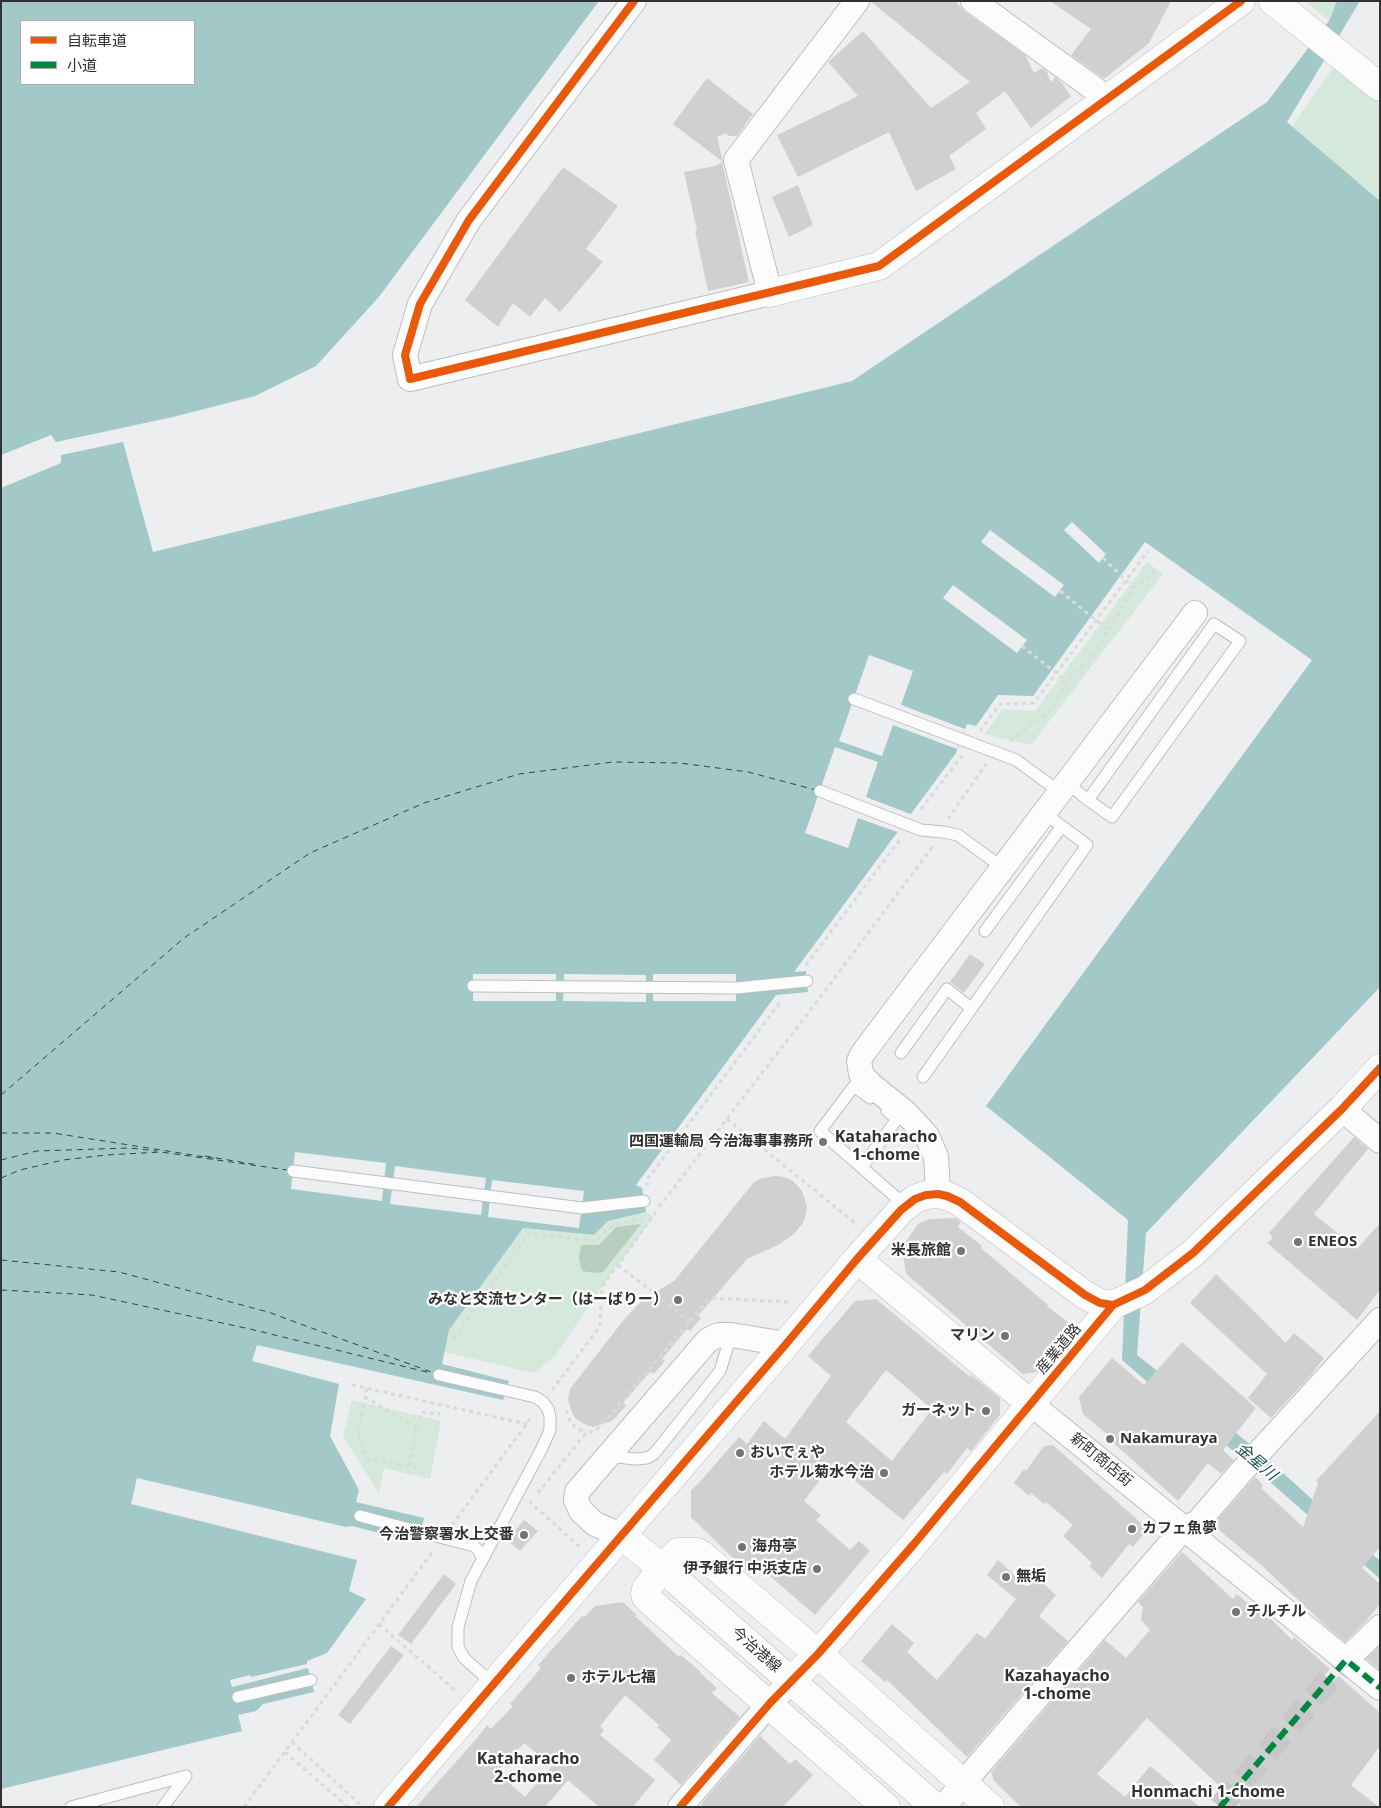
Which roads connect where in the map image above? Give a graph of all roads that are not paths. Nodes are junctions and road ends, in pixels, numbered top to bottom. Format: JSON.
{"nodes":[{"id":1,"x":634,"y":1,"type":"edge"},
{"id":2,"x":857,"y":1,"type":"edge"},
{"id":3,"x":973,"y":1,"type":"edge"},
{"id":4,"x":1241,"y":1,"type":"edge"},
{"id":5,"x":1273,"y":1,"type":"edge"},
{"id":6,"x":1380,"y":87,"type":"edge"},
{"id":7,"x":1107,"y":98,"type":"junction"},
{"id":8,"x":770,"y":293,"type":"junction"},
{"id":9,"x":1195,"y":613,"type":"dead end"},
{"id":10,"x":854,"y":699,"type":"dead end"},
{"id":11,"x":1063,"y":788,"type":"junction"},
{"id":12,"x":820,"y":791,"type":"dead end"},
{"id":13,"x":1088,"y":800,"type":"junction"},
{"id":14,"x":1053,"y":820,"type":"junction"},
{"id":15,"x":1003,"y":868,"type":"junction"},
{"id":16,"x":985,"y":932,"type":"dead end"},
{"id":17,"x":807,"y":981,"type":"dead end"},
{"id":18,"x":473,"y":986,"type":"dead end"},
{"id":19,"x":971,"y":1008,"type":"junction"},
{"id":20,"x":901,"y":1053,"type":"dead end"},
{"id":21,"x":1380,"y":1068,"type":"edge"},
{"id":22,"x":923,"y":1076,"type":"dead end"},
{"id":23,"x":1342,"y":1109,"type":"junction"},
{"id":24,"x":1380,"y":1141,"type":"edge"},
{"id":25,"x":862,"y":1167,"type":"junction"},
{"id":26,"x":293,"y":1171,"type":"dead end"},
{"id":27,"x":938,"y":1194,"type":"junction"},
{"id":28,"x":649,"y":1202,"type":"road end"},
{"id":29,"x":906,"y":1206,"type":"junction"},
{"id":30,"x":857,"y":1259,"type":"junction"},
{"id":31,"x":1113,"y":1305,"type":"junction"},
{"id":32,"x":1380,"y":1320,"type":"edge"},
{"id":33,"x":731,"y":1335,"type":"junction"},
{"id":34,"x":786,"y":1344,"type":"junction"},
{"id":35,"x":439,"y":1375,"type":"dead end"},
{"id":36,"x":1031,"y":1404,"type":"junction"},
{"id":37,"x":609,"y":1456,"type":"junction"},
{"id":38,"x":360,"y":1516,"type":"dead end"},
{"id":39,"x":1184,"y":1528,"type":"junction"},
{"id":40,"x":622,"y":1535,"type":"junction"},
{"id":41,"x":482,"y":1560,"type":"junction"},
{"id":42,"x":662,"y":1568,"type":"junction"},
{"id":43,"x":1380,"y":1627,"type":"edge"},
{"id":44,"x":818,"y":1654,"type":"junction"},
{"id":45,"x":1346,"y":1660,"type":"junction"},
{"id":46,"x":311,"y":1680,"type":"dead end"},
{"id":47,"x":791,"y":1681,"type":"junction"},
{"id":48,"x":493,"y":1684,"type":"junction"},
{"id":49,"x":1380,"y":1688,"type":"edge"},
{"id":50,"x":238,"y":1697,"type":"dead end"},
{"id":51,"x":768,"y":1704,"type":"junction"},
{"id":52,"x":963,"y":1783,"type":"junction"},
{"id":53,"x":101,"y":1802,"type":"edge"},
{"id":54,"x":71,"y":1807,"type":"edge"},
{"id":55,"x":163,"y":1807,"type":"edge"},
{"id":56,"x":388,"y":1807,"type":"edge"},
{"id":57,"x":680,"y":1807,"type":"edge"},
{"id":58,"x":886,"y":1807,"type":"edge"},
{"id":59,"x":935,"y":1807,"type":"edge"},
{"id":60,"x":944,"y":1807,"type":"edge"},
{"id":61,"x":990,"y":1807,"type":"edge"}],
"edges":[{"from":1,"to":8,"type":"street"},
{"from":2,"to":8,"type":"street"},
{"from":3,"to":7,"type":"street"},
{"from":4,"to":7,"type":"street"},
{"from":5,"to":6,"type":"street"},
{"from":7,"to":8,"type":"street"},
{"from":9,"to":11,"type":"street"},
{"from":10,"to":11,"type":"lane"},
{"from":11,"to":13,"type":"lane"},
{"from":11,"to":14,"type":"street"},
{"from":12,"to":15,"type":"lane"},
{"from":13,"to":13,"type":"lane"},
{"from":14,"to":15,"type":"street"},
{"from":14,"to":16,"type":"lane"},
{"from":14,"to":19,"type":"lane"},
{"from":15,"to":27,"type":"street"},
{"from":17,"to":18,"type":"lane"},
{"from":19,"to":20,"type":"lane"},
{"from":19,"to":22,"type":"lane"},
{"from":21,"to":23,"type":"street","name":"産業道路"},
{"from":23,"to":24,"type":"street"},
{"from":23,"to":31,"type":"street","name":"産業道路"},
{"from":25,"to":25,"type":"lane"},
{"from":25,"to":29,"type":"lane"},
{"from":26,"to":28,"type":"lane"},
{"from":27,"to":29,"type":"street"},
{"from":27,"to":31,"type":"street"},
{"from":29,"to":30,"type":"street"},
{"from":30,"to":34,"type":"street"},
{"from":30,"to":36,"type":"street","name":"新町商店街"},
{"from":31,"to":36,"type":"street","name":"産業道路"},
{"from":32,"to":39,"type":"street"},
{"from":33,"to":34,"type":"street"},
{"from":33,"to":37,"type":"street"},
{"from":33,"to":37,"type":"lane"},
{"from":34,"to":40,"type":"street"},
{"from":35,"to":41,"type":"lane"},
{"from":36,"to":39,"type":"street","name":"新町商店街"},
{"from":36,"to":44,"type":"street","name":"産業道路"},
{"from":37,"to":40,"type":"street"},
{"from":38,"to":41,"type":"lane"},
{"from":39,"to":45,"type":"street","name":"新町商店街"},
{"from":39,"to":52,"type":"street"},
{"from":40,"to":42,"type":"street","name":"今治港線"},
{"from":40,"to":48,"type":"street"},
{"from":41,"to":48,"type":"lane"},
{"from":42,"to":44,"type":"street"},
{"from":42,"to":47,"type":"street","name":"今治港線"},
{"from":42,"to":51,"type":"street"},
{"from":43,"to":45,"type":"street"},
{"from":44,"to":47,"type":"street","name":"産業道路"},
{"from":44,"to":52,"type":"street"},
{"from":45,"to":49,"type":"street","name":"新町商店街"},
{"from":46,"to":50,"type":"lane"},
{"from":47,"to":51,"type":"street"},
{"from":47,"to":59,"type":"street","name":"今治港線"},
{"from":48,"to":56,"type":"street"},
{"from":51,"to":57,"type":"street"},
{"from":51,"to":58,"type":"street"},
{"from":52,"to":60,"type":"street"},
{"from":52,"to":61,"type":"street"},
{"from":53,"to":54,"type":"lane"},
{"from":53,"to":55,"type":"lane"}]}
